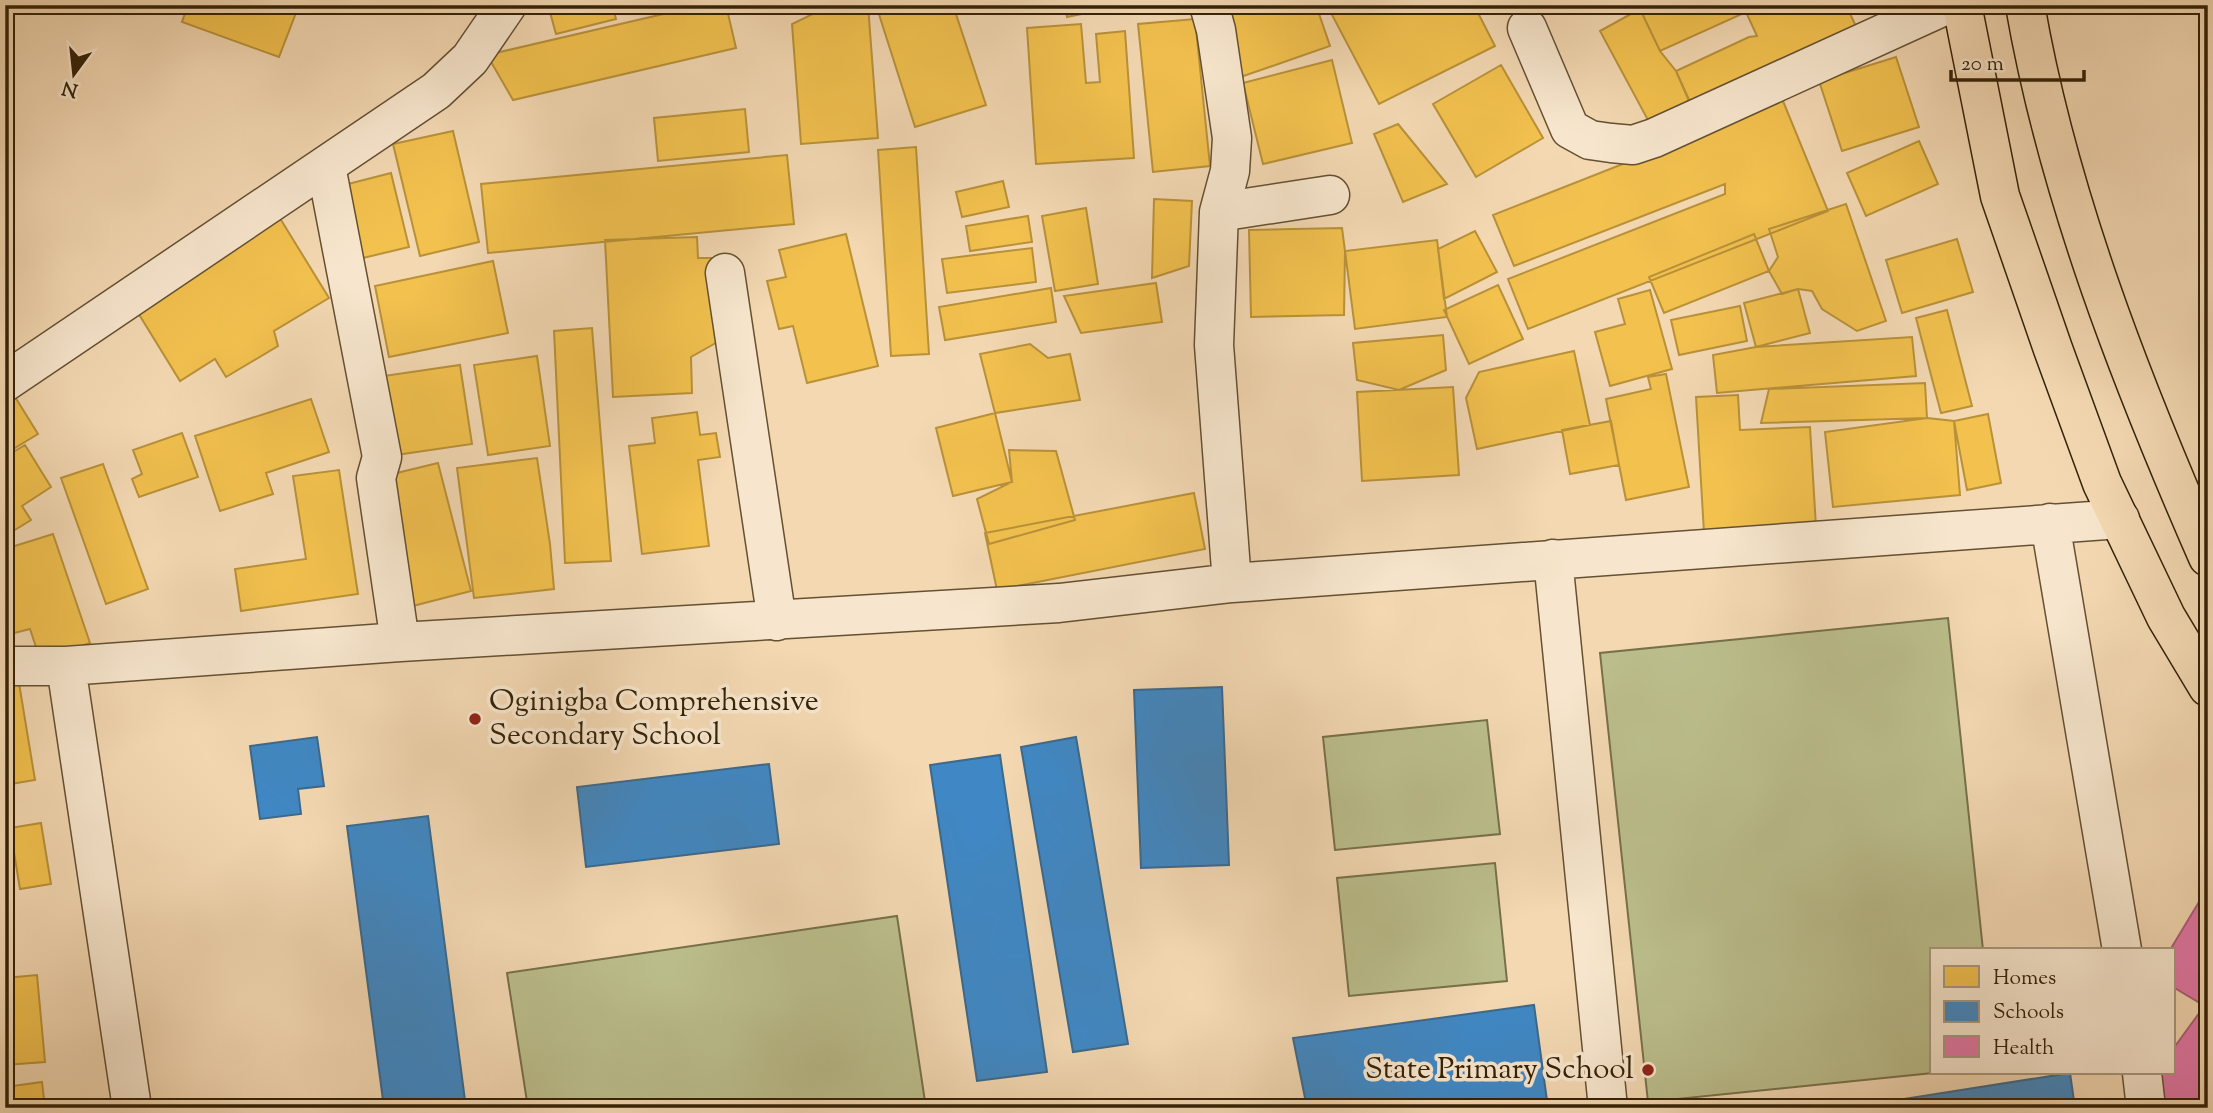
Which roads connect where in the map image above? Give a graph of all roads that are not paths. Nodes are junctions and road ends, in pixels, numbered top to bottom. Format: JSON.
{"nodes":[{"id":1,"x":508,"y":5,"type":"edge"},
{"id":2,"x":1209,"y":5,"type":"edge"},
{"id":3,"x":1946,"y":5,"type":"edge"},
{"id":4,"x":1962,"y":5,"type":"edge"},
{"id":5,"x":2025,"y":5,"type":"edge"},
{"id":6,"x":1527,"y":28,"type":"dead end"},
{"id":7,"x":326,"y":166,"type":"junction"},
{"id":8,"x":1331,"y":195,"type":"dead end"},
{"id":9,"x":1219,"y":212,"type":"junction"},
{"id":10,"x":725,"y":273,"type":"dead end"},
{"id":11,"x":5,"y":382,"type":"edge"},
{"id":12,"x":2120,"y":519,"type":"junction"},
{"id":13,"x":2050,"y":523,"type":"junction"},
{"id":14,"x":2208,"y":557,"type":"edge"},
{"id":15,"x":1553,"y":559,"type":"junction"},
{"id":16,"x":1232,"y":583,"type":"junction"},
{"id":17,"x":777,"y":621,"type":"junction"},
{"id":18,"x":400,"y":642,"type":"junction"},
{"id":19,"x":5,"y":666,"type":"edge"},
{"id":20,"x":66,"y":666,"type":"junction"},
{"id":21,"x":2208,"y":687,"type":"edge"},
{"id":22,"x":2122,"y":948,"type":"edge"},
{"id":23,"x":2142,"y":1074,"type":"edge"},
{"id":24,"x":132,"y":1108,"type":"edge"},
{"id":25,"x":1608,"y":1108,"type":"edge"},
{"id":26,"x":2146,"y":1108,"type":"edge"}],
"edges":[{"from":1,"to":7,"type":"street"},
{"from":2,"to":9,"type":"street"},
{"from":3,"to":6,"type":"street"},
{"from":4,"to":12,"type":"main road"},
{"from":5,"to":14,"type":"main road"},
{"from":7,"to":11,"type":"street"},
{"from":7,"to":18,"type":"street"},
{"from":8,"to":9,"type":"street"},
{"from":9,"to":16,"type":"street"},
{"from":10,"to":17,"type":"street"},
{"from":12,"to":13,"type":"street"},
{"from":12,"to":21,"type":"main road"},
{"from":13,"to":15,"type":"street"},
{"from":13,"to":22,"type":"street"},
{"from":15,"to":16,"type":"street"},
{"from":15,"to":25,"type":"street"},
{"from":16,"to":17,"type":"street"},
{"from":17,"to":18,"type":"street"},
{"from":18,"to":20,"type":"street"},
{"from":19,"to":20,"type":"street"},
{"from":20,"to":24,"type":"street"},
{"from":23,"to":26,"type":"street"}]}
